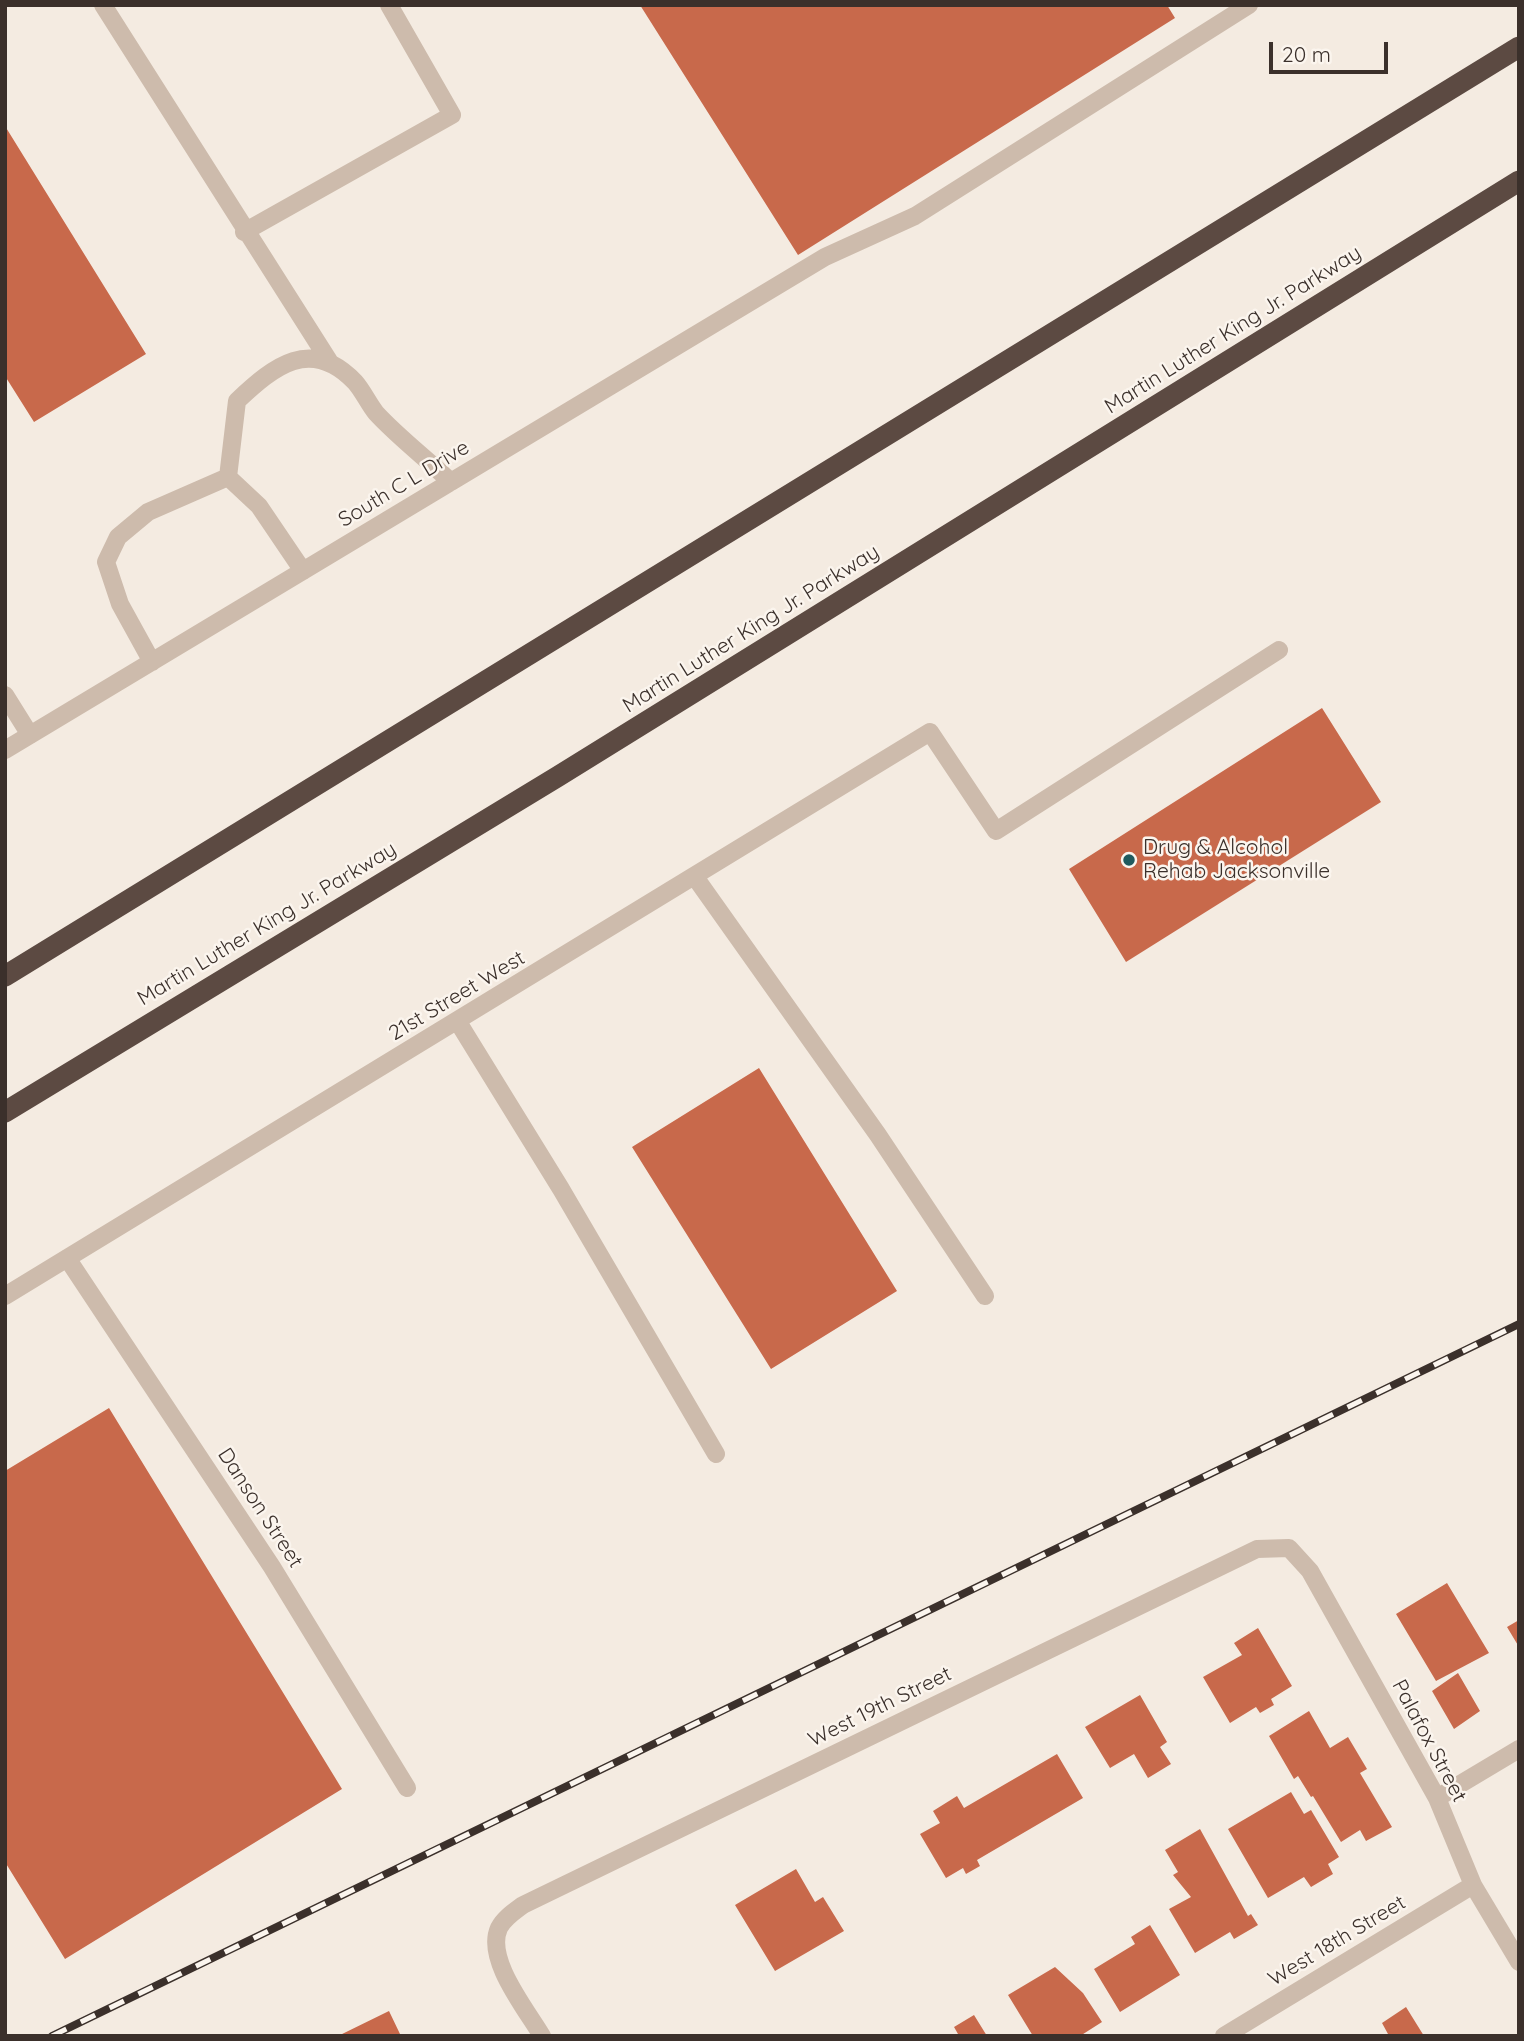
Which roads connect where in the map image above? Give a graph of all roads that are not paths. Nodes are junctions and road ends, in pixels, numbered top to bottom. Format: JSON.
{"nodes":[{"id":1,"x":103,"y":5,"type":"edge"},
{"id":2,"x":389,"y":5,"type":"edge"},
{"id":3,"x":1249,"y":5,"type":"edge"},
{"id":4,"x":1519,"y":47,"type":"edge"},
{"id":5,"x":1519,"y":181,"type":"edge"},
{"id":6,"x":244,"y":232,"type":"junction"},
{"id":7,"x":331,"y":364,"type":"junction"},
{"id":8,"x":228,"y":477,"type":"junction"},
{"id":9,"x":451,"y":482,"type":"junction"},
{"id":10,"x":303,"y":571,"type":"junction"},
{"id":11,"x":1279,"y":650,"type":"dead end"},
{"id":12,"x":152,"y":662,"type":"junction"},
{"id":13,"x":5,"y":695,"type":"edge"},
{"id":14,"x":30,"y":735,"type":"junction"},
{"id":15,"x":5,"y":750,"type":"edge"},
{"id":16,"x":695,"y":877,"type":"junction"},
{"id":17,"x":5,"y":976,"type":"edge"},
{"id":18,"x":458,"y":1022,"type":"junction"},
{"id":19,"x":5,"y":1112,"type":"edge"},
{"id":20,"x":67,"y":1258,"type":"junction"},
{"id":21,"x":5,"y":1296,"type":"edge"},
{"id":22,"x":985,"y":1296,"type":"dead end"},
{"id":23,"x":716,"y":1454,"type":"dead end"},
{"id":24,"x":1289,"y":1548,"type":"joint"},
{"id":25,"x":1519,"y":1749,"type":"edge"},
{"id":26,"x":407,"y":1788,"type":"dead end"},
{"id":27,"x":1437,"y":1798,"type":"junction"},
{"id":28,"x":1472,"y":1885,"type":"junction"},
{"id":29,"x":1519,"y":1962,"type":"edge"},
{"id":30,"x":542,"y":2036,"type":"edge"},
{"id":31,"x":1224,"y":2036,"type":"edge"}],
"edges":[{"from":1,"to":6,"type":"street"},
{"from":2,"to":6,"type":"street"},
{"from":3,"to":9,"type":"street","name":"South C L Drive"},
{"from":4,"to":17,"type":"highway"},
{"from":5,"to":19,"type":"highway","name":"Martin Luther King Jr. Parkway"},
{"from":6,"to":7,"type":"street"},
{"from":7,"to":8,"type":"street"},
{"from":7,"to":9,"type":"street"},
{"from":8,"to":10,"type":"street"},
{"from":8,"to":12,"type":"street"},
{"from":9,"to":10,"type":"street","name":"South C L Drive"},
{"from":10,"to":12,"type":"street","name":"South C L Drive"},
{"from":11,"to":16,"type":"street","name":"21st Street West"},
{"from":12,"to":14,"type":"street","name":"South C L Drive"},
{"from":13,"to":14,"type":"street"},
{"from":14,"to":15,"type":"street","name":"South C L Drive"},
{"from":16,"to":18,"type":"street","name":"21st Street West"},
{"from":16,"to":22,"type":"street"},
{"from":18,"to":20,"type":"street","name":"21st Street West"},
{"from":18,"to":23,"type":"street"},
{"from":20,"to":21,"type":"street","name":"21st Street West"},
{"from":20,"to":26,"type":"street","name":"Danson Street"},
{"from":24,"to":27,"type":"street","name":"Palafox Street"},
{"from":24,"to":30,"type":"street","name":"West 19th Street"},
{"from":25,"to":27,"type":"street"},
{"from":27,"to":28,"type":"street","name":"Palafox Street"},
{"from":28,"to":29,"type":"street","name":"Palafox Street"},
{"from":28,"to":31,"type":"street","name":"West 18th Street"}]}
